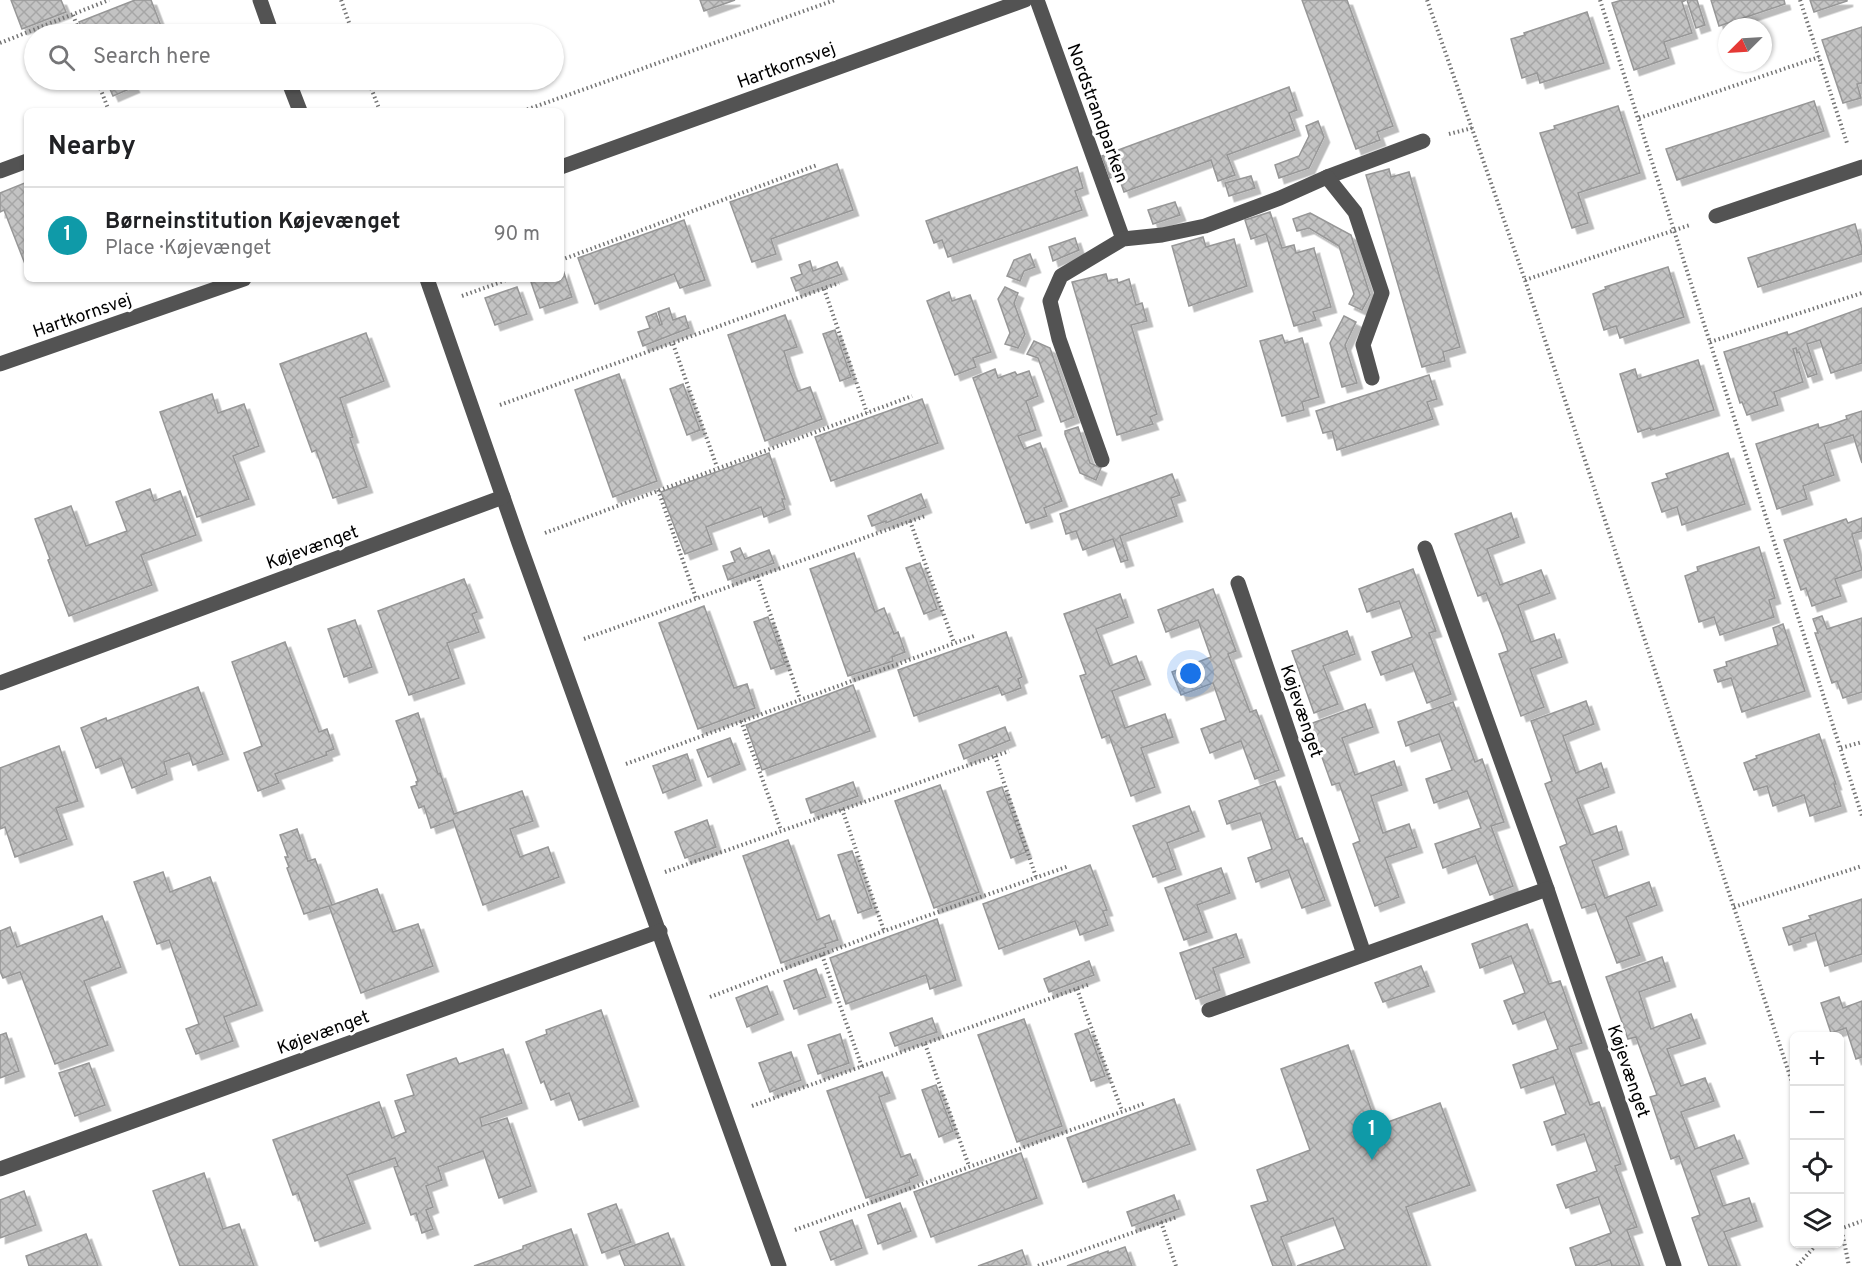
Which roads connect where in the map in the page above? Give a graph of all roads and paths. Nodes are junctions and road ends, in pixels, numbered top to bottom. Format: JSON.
{"nodes":[{"id":1,"x":109,"y":0,"type":"edge"},
{"id":2,"x":260,"y":0,"type":"edge"},
{"id":3,"x":340,"y":0,"type":"edge"},
{"id":4,"x":835,"y":0,"type":"edge"},
{"id":5,"x":1025,"y":0,"type":"edge"},
{"id":6,"x":1037,"y":0,"type":"edge"},
{"id":7,"x":1427,"y":0,"type":"edge"},
{"id":8,"x":1600,"y":0,"type":"edge"},
{"id":9,"x":1800,"y":0,"type":"edge"},
{"id":10,"x":73,"y":15,"type":"junction"},
{"id":11,"x":50,"y":24,"type":"edge"},
{"id":12,"x":76,"y":24,"type":"edge"},
{"id":13,"x":268,"y":24,"type":"edge"},
{"id":14,"x":349,"y":24,"type":"edge"},
{"id":15,"x":24,"y":34,"type":"edge"},
{"id":16,"x":0,"y":43,"type":"edge"},
{"id":17,"x":1819,"y":57,"type":"junction"},
{"id":18,"x":101,"y":90,"type":"edge"},
{"id":19,"x":292,"y":90,"type":"edge"},
{"id":20,"x":373,"y":90,"type":"edge"},
{"id":21,"x":108,"y":108,"type":"edge"},
{"id":22,"x":299,"y":108,"type":"edge"},
{"id":23,"x":379,"y":108,"type":"edge"},
{"id":24,"x":531,"y":108,"type":"edge"},
{"id":25,"x":1639,"y":118,"type":"junction"},
{"id":26,"x":1422,"y":141,"type":"dead end"},
{"id":27,"x":24,"y":162,"type":"edge"},
{"id":28,"x":817,"y":165,"type":"dead end"},
{"id":29,"x":564,"y":166,"type":"edge"},
{"id":30,"x":1859,"y":168,"type":"edge"},
{"id":31,"x":0,"y":171,"type":"edge"},
{"id":32,"x":1327,"y":177,"type":"junction"},
{"id":33,"x":1716,"y":216,"type":"joint"},
{"id":34,"x":1675,"y":230,"type":"junction"},
{"id":35,"x":1123,"y":239,"type":"junction"},
{"id":36,"x":564,"y":259,"type":"edge"},
{"id":37,"x":1525,"y":280,"type":"junction"},
{"id":38,"x":235,"y":282,"type":"edge"},
{"id":39,"x":428,"y":282,"type":"edge"},
{"id":40,"x":501,"y":282,"type":"edge"},
{"id":41,"x":839,"y":283,"type":"dead end"},
{"id":42,"x":824,"y":289,"type":"junction"},
{"id":43,"x":1862,"y":293,"type":"edge"},
{"id":44,"x":436,"y":306,"type":"junction"},
{"id":45,"x":1710,"y":342,"type":"junction"},
{"id":46,"x":673,"y":344,"type":"junction"},
{"id":47,"x":0,"y":364,"type":"edge"},
{"id":48,"x":1372,"y":378,"type":"dead end"},
{"id":49,"x":912,"y":396,"type":"dead end"},
{"id":50,"x":867,"y":412,"type":"junction"},
{"id":51,"x":474,"y":414,"type":"junction"},
{"id":52,"x":1102,"y":460,"type":"dead end"},
{"id":53,"x":717,"y":467,"type":"junction"},
{"id":54,"x":658,"y":490,"type":"junction"},
{"id":55,"x":503,"y":497,"type":"junction"},
{"id":56,"x":925,"y":516,"type":"dead end"},
{"id":57,"x":910,"y":521,"type":"junction"},
{"id":58,"x":519,"y":543,"type":"junction"},
{"id":59,"x":1425,"y":548,"type":"dead end"},
{"id":60,"x":757,"y":576,"type":"junction"},
{"id":61,"x":1238,"y":583,"type":"dead end"},
{"id":62,"x":696,"y":598,"type":"junction"},
{"id":63,"x":974,"y":636,"type":"dead end"},
{"id":64,"x":954,"y":643,"type":"junction"},
{"id":65,"x":558,"y":649,"type":"junction"},
{"id":66,"x":0,"y":683,"type":"edge"},
{"id":67,"x":801,"y":699,"type":"junction"},
{"id":68,"x":741,"y":721,"type":"junction"},
{"id":69,"x":1862,"y":742,"type":"edge"},
{"id":70,"x":1841,"y":748,"type":"junction"},
{"id":71,"x":1010,"y":751,"type":"dead end"},
{"id":72,"x":994,"y":756,"type":"junction"},
{"id":73,"x":603,"y":772,"type":"junction"},
{"id":74,"x":842,"y":809,"type":"junction"},
{"id":75,"x":1862,"y":816,"type":"edge"},
{"id":76,"x":781,"y":830,"type":"junction"},
{"id":77,"x":1069,"y":866,"type":"dead end"},
{"id":78,"x":1862,"y":866,"type":"edge"},
{"id":79,"x":1036,"y":877,"type":"junction"},
{"id":80,"x":642,"y":881,"type":"junction"},
{"id":81,"x":1547,"y":889,"type":"junction"},
{"id":82,"x":1734,"y":907,"type":"junction"},
{"id":83,"x":660,"y":931,"type":"junction"},
{"id":84,"x":884,"y":931,"type":"junction"},
{"id":85,"x":822,"y":954,"type":"junction"},
{"id":86,"x":1364,"y":954,"type":"junction"},
{"id":87,"x":1090,"y":984,"type":"dead end"},
{"id":88,"x":1077,"y":989,"type":"junction"},
{"id":89,"x":687,"y":1006,"type":"junction"},
{"id":90,"x":1209,"y":1010,"type":"dead end"},
{"id":91,"x":925,"y":1044,"type":"junction"},
{"id":92,"x":862,"y":1067,"type":"junction"},
{"id":93,"x":1793,"y":1086,"type":"edge"},
{"id":94,"x":1146,"y":1103,"type":"dead end"},
{"id":95,"x":1122,"y":1111,"type":"junction"},
{"id":96,"x":726,"y":1116,"type":"junction"},
{"id":97,"x":969,"y":1166,"type":"junction"},
{"id":98,"x":0,"y":1169,"type":"edge"},
{"id":99,"x":1177,"y":1217,"type":"dead end"},
{"id":100,"x":1862,"y":1221,"type":"edge"},
{"id":101,"x":1161,"y":1222,"type":"junction"},
{"id":102,"x":1844,"y":1227,"type":"edge"},
{"id":103,"x":769,"y":1240,"type":"junction"},
{"id":104,"x":1844,"y":1243,"type":"edge"},
{"id":105,"x":1813,"y":1248,"type":"edge"},
{"id":106,"x":779,"y":1266,"type":"edge"},
{"id":107,"x":1038,"y":1266,"type":"edge"},
{"id":108,"x":1176,"y":1266,"type":"edge"},
{"id":109,"x":1674,"y":1266,"type":"edge"},
{"id":110,"x":1797,"y":1266,"type":"edge"},
{"id":111,"x":1850,"y":1266,"type":"edge"}],
"edges":[{"from":1,"to":10,"type":"path"},
{"from":2,"to":13,"type":"street"},
{"from":3,"to":14,"type":"path"},
{"from":4,"to":24,"type":"path"},
{"from":5,"to":29,"type":"street","name":"Hartkornsvej"},
{"from":6,"to":35,"type":"street","name":"Nordstrandparken"},
{"from":7,"to":37,"type":"path"},
{"from":8,"to":25,"type":"path"},
{"from":9,"to":17,"type":"path"},
{"from":10,"to":11,"type":"path"},
{"from":10,"to":12,"type":"path"},
{"from":15,"to":16,"type":"path"},
{"from":17,"to":25,"type":"path"},
{"from":17,"to":30,"type":"path"},
{"from":18,"to":21,"type":"path"},
{"from":19,"to":22,"type":"street"},
{"from":20,"to":23,"type":"path"},
{"from":25,"to":34,"type":"path"},
{"from":26,"to":32,"type":"street"},
{"from":27,"to":31,"type":"street"},
{"from":28,"to":36,"type":"path"},
{"from":30,"to":33,"type":"street"},
{"from":32,"to":35,"type":"street"},
{"from":32,"to":48,"type":"street"},
{"from":33,"to":34,"type":"path"},
{"from":34,"to":37,"type":"path"},
{"from":34,"to":45,"type":"path"},
{"from":35,"to":52,"type":"street"},
{"from":37,"to":82,"type":"path"},
{"from":38,"to":47,"type":"street","name":"Hartkornsvej"},
{"from":39,"to":44,"type":"street"},
{"from":40,"to":44,"type":"path"},
{"from":41,"to":42,"type":"path"},
{"from":42,"to":46,"type":"path"},
{"from":42,"to":50,"type":"path"},
{"from":43,"to":45,"type":"path"},
{"from":44,"to":51,"type":"street"},
{"from":45,"to":70,"type":"path"},
{"from":46,"to":51,"type":"path"},
{"from":46,"to":53,"type":"path"},
{"from":49,"to":50,"type":"path"},
{"from":50,"to":53,"type":"path"},
{"from":51,"to":55,"type":"street"},
{"from":53,"to":54,"type":"path"},
{"from":54,"to":58,"type":"path"},
{"from":54,"to":62,"type":"path"},
{"from":55,"to":58,"type":"street"},
{"from":55,"to":66,"type":"street","name":"Køjevænget"},
{"from":56,"to":57,"type":"path"},
{"from":57,"to":60,"type":"path"},
{"from":57,"to":64,"type":"path"},
{"from":58,"to":65,"type":"street"},
{"from":59,"to":81,"type":"street","name":"Køjevænget"},
{"from":60,"to":62,"type":"path"},
{"from":60,"to":67,"type":"path"},
{"from":61,"to":86,"type":"street","name":"Køjevænget"},
{"from":62,"to":65,"type":"path"},
{"from":63,"to":64,"type":"path"},
{"from":64,"to":67,"type":"path"},
{"from":65,"to":73,"type":"street"},
{"from":67,"to":68,"type":"path"},
{"from":68,"to":73,"type":"path"},
{"from":68,"to":76,"type":"path"},
{"from":69,"to":70,"type":"path"},
{"from":70,"to":75,"type":"path"},
{"from":71,"to":72,"type":"path"},
{"from":72,"to":74,"type":"path"},
{"from":72,"to":79,"type":"path"},
{"from":73,"to":80,"type":"street"},
{"from":74,"to":76,"type":"path"},
{"from":74,"to":84,"type":"path"},
{"from":76,"to":80,"type":"path"},
{"from":77,"to":79,"type":"path"},
{"from":78,"to":82,"type":"path"},
{"from":79,"to":84,"type":"path"},
{"from":80,"to":83,"type":"street"},
{"from":81,"to":86,"type":"street"},
{"from":81,"to":109,"type":"street","name":"Køjevænget"},
{"from":82,"to":93,"type":"path"},
{"from":83,"to":89,"type":"street"},
{"from":83,"to":98,"type":"street","name":"Køjevænget"},
{"from":84,"to":85,"type":"path"},
{"from":85,"to":89,"type":"path"},
{"from":85,"to":92,"type":"path"},
{"from":86,"to":90,"type":"street"},
{"from":87,"to":88,"type":"path"},
{"from":88,"to":91,"type":"path"},
{"from":88,"to":95,"type":"path"},
{"from":89,"to":96,"type":"street"},
{"from":91,"to":92,"type":"path"},
{"from":91,"to":97,"type":"path"},
{"from":92,"to":96,"type":"path"},
{"from":94,"to":95,"type":"path"},
{"from":95,"to":97,"type":"path"},
{"from":96,"to":103,"type":"street"},
{"from":97,"to":103,"type":"path"},
{"from":99,"to":101,"type":"path"},
{"from":100,"to":102,"type":"path"},
{"from":101,"to":107,"type":"path"},
{"from":101,"to":108,"type":"path"},
{"from":103,"to":106,"type":"street"},
{"from":104,"to":111,"type":"path"},
{"from":105,"to":110,"type":"path"}]}
